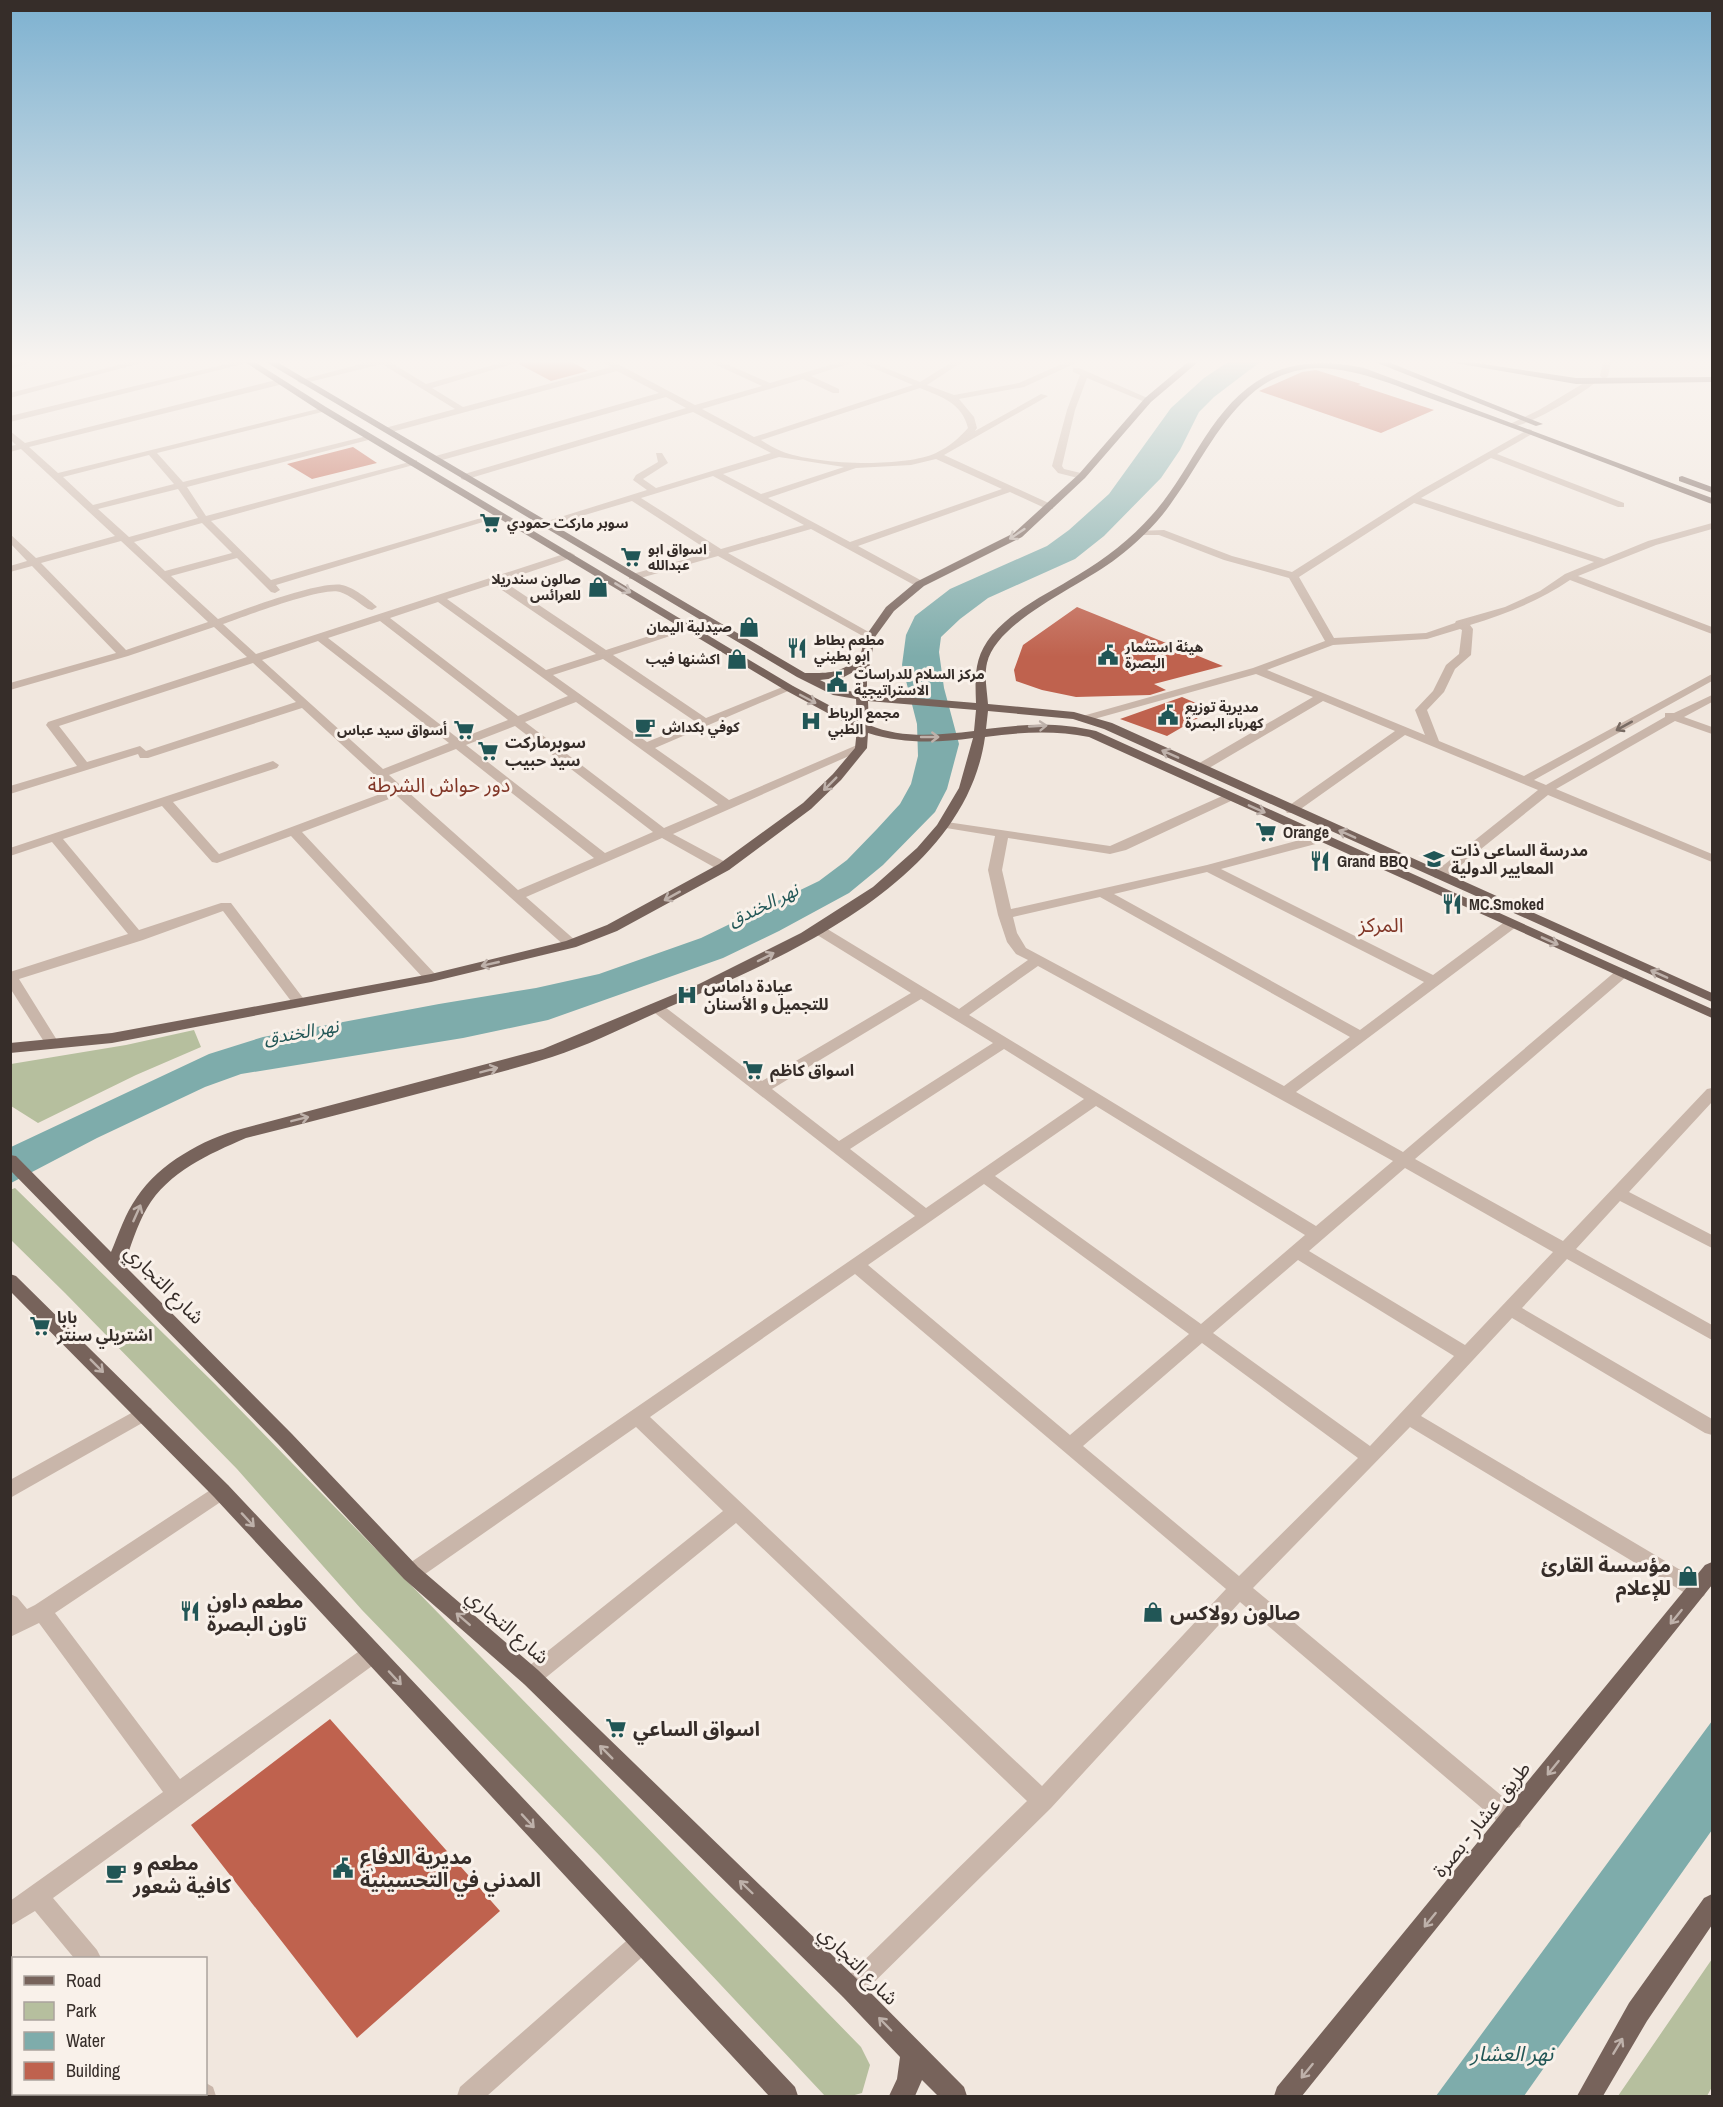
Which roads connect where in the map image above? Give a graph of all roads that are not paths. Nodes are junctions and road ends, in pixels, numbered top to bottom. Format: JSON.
{"nodes":[{"id":1,"x":39,"y":460,"type":"edge"},
{"id":2,"x":118,"y":460,"type":"edge"},
{"id":3,"x":158,"y":460,"type":"edge"},
{"id":4,"x":283,"y":460,"type":"edge"},
{"id":5,"x":411,"y":460,"type":"edge"},
{"id":6,"x":437,"y":460,"type":"edge"},
{"id":7,"x":520,"y":460,"type":"edge"},
{"id":8,"x":662,"y":460,"type":"edge"},
{"id":9,"x":757,"y":460,"type":"edge"},
{"id":10,"x":811,"y":460,"type":"edge"},
{"id":11,"x":916,"y":460,"type":"edge"},
{"id":12,"x":948,"y":460,"type":"edge"},
{"id":13,"x":1056,"y":460,"type":"edge"},
{"id":14,"x":1096,"y":460,"type":"edge"},
{"id":15,"x":1195,"y":460,"type":"edge"},
{"id":16,"x":1478,"y":460,"type":"edge"},
{"id":17,"x":1505,"y":460,"type":"edge"},
{"id":18,"x":1605,"y":460,"type":"edge"},
{"id":19,"x":1635,"y":460,"type":"edge"},
{"id":20,"x":414,"y":462,"type":"junction"},
{"id":21,"x":862,"y":465,"type":"junction"},
{"id":22,"x":714,"y":473,"type":"junction"},
{"id":23,"x":56,"y":476,"type":"junction"},
{"id":24,"x":1082,"y":476,"type":"junction"},
{"id":25,"x":464,"y":477,"type":"junction"},
{"id":26,"x":181,"y":486,"type":"junction"},
{"id":27,"x":1011,"y":489,"type":"junction"},
{"id":28,"x":1713,"y":490,"type":"edge"},
{"id":29,"x":655,"y":491,"type":"junction"},
{"id":30,"x":634,"y":498,"type":"junction"},
{"id":31,"x":760,"y":498,"type":"junction"},
{"id":32,"x":1413,"y":499,"type":"junction"},
{"id":33,"x":1713,"y":501,"type":"edge"},
{"id":34,"x":1621,"y":505,"type":"dead end"},
{"id":35,"x":1050,"y":507,"type":"junction"},
{"id":36,"x":92,"y":508,"type":"junction"},
{"id":37,"x":501,"y":515,"type":"junction"},
{"id":38,"x":204,"y":520,"type":"junction"},
{"id":39,"x":543,"y":524,"type":"junction"},
{"id":40,"x":812,"y":526,"type":"junction"},
{"id":41,"x":1713,"y":526,"type":"edge"},
{"id":42,"x":527,"y":529,"type":"junction"},
{"id":43,"x":1141,"y":533,"type":"junction"},
{"id":44,"x":10,"y":537,"type":"edge"},
{"id":45,"x":125,"y":539,"type":"junction"},
{"id":46,"x":849,"y":546,"type":"junction"},
{"id":47,"x":16,"y":549,"type":"edge"},
{"id":48,"x":719,"y":552,"type":"junction"},
{"id":49,"x":239,"y":554,"type":"junction"},
{"id":50,"x":570,"y":555,"type":"junction"},
{"id":51,"x":34,"y":562,"type":"junction"},
{"id":52,"x":1604,"y":562,"type":"junction"},
{"id":53,"x":10,"y":568,"type":"edge"},
{"id":54,"x":163,"y":575,"type":"junction"},
{"id":55,"x":1293,"y":576,"type":"junction"},
{"id":56,"x":1569,"y":576,"type":"junction"},
{"id":57,"x":633,"y":577,"type":"junction"},
{"id":58,"x":495,"y":580,"type":"junction"},
{"id":59,"x":270,"y":584,"type":"junction"},
{"id":60,"x":920,"y":584,"type":"junction"},
{"id":61,"x":440,"y":598,"type":"junction"},
{"id":62,"x":280,"y":601,"type":"junction"},
{"id":63,"x":372,"y":607,"type":"dead end"},
{"id":64,"x":382,"y":617,"type":"junction"},
{"id":65,"x":1460,"y":623,"type":"junction"},
{"id":66,"x":216,"y":624,"type":"junction"},
{"id":67,"x":687,"y":627,"type":"junction"},
{"id":68,"x":1713,"y":631,"type":"edge"},
{"id":69,"x":320,"y":637,"type":"junction"},
{"id":70,"x":870,"y":637,"type":"junction"},
{"id":71,"x":1331,"y":642,"type":"junction"},
{"id":72,"x":124,"y":654,"type":"junction"},
{"id":73,"x":605,"y":655,"type":"junction"},
{"id":74,"x":257,"y":658,"type":"junction"},
{"id":75,"x":866,"y":658,"type":"junction"},
{"id":76,"x":1257,"y":670,"type":"junction"},
{"id":77,"x":545,"y":674,"type":"junction"},
{"id":78,"x":801,"y":675,"type":"junction"},
{"id":79,"x":1713,"y":677,"type":"edge"},
{"id":80,"x":10,"y":687,"type":"edge"},
{"id":81,"x":789,"y":688,"type":"junction"},
{"id":82,"x":577,"y":697,"type":"junction"},
{"id":83,"x":1322,"y":697,"type":"junction"},
{"id":84,"x":862,"y":698,"type":"junction"},
{"id":85,"x":1713,"y":698,"type":"edge"},
{"id":86,"x":305,"y":703,"type":"junction"},
{"id":87,"x":982,"y":709,"type":"junction"},
{"id":88,"x":1655,"y":709,"type":"junction"},
{"id":89,"x":1674,"y":717,"type":"junction"},
{"id":90,"x":1083,"y":719,"type":"junction"},
{"id":91,"x":516,"y":721,"type":"junction"},
{"id":92,"x":705,"y":723,"type":"junction"},
{"id":93,"x":863,"y":727,"type":"junction"},
{"id":94,"x":1403,"y":731,"type":"junction"},
{"id":95,"x":1713,"y":731,"type":"edge"},
{"id":96,"x":980,"y":735,"type":"junction"},
{"id":97,"x":456,"y":744,"type":"junction"},
{"id":98,"x":1434,"y":744,"type":"junction"},
{"id":99,"x":646,"y":747,"type":"junction"},
{"id":100,"x":861,"y":748,"type":"junction"},
{"id":101,"x":273,"y":765,"type":"dead end"},
{"id":102,"x":84,"y":767,"type":"junction"},
{"id":103,"x":1200,"y":768,"type":"junction"},
{"id":104,"x":382,"y":774,"type":"junction"},
{"id":105,"x":1523,"y":781,"type":"junction"},
{"id":106,"x":10,"y":790,"type":"edge"},
{"id":107,"x":399,"y":790,"type":"junction"},
{"id":108,"x":1546,"y":790,"type":"junction"},
{"id":109,"x":1228,"y":791,"type":"junction"},
{"id":110,"x":165,"y":801,"type":"junction"},
{"id":111,"x":728,"y":805,"type":"junction"},
{"id":112,"x":1291,"y":810,"type":"junction"},
{"id":113,"x":945,"y":824,"type":"junction"},
{"id":114,"x":293,"y":830,"type":"junction"},
{"id":115,"x":662,"y":833,"type":"junction"},
{"id":116,"x":1002,"y":833,"type":"junction"},
{"id":117,"x":55,"y":838,"type":"junction"},
{"id":118,"x":1322,"y":838,"type":"junction"},
{"id":119,"x":10,"y":852,"type":"edge"},
{"id":120,"x":603,"y":858,"type":"junction"},
{"id":121,"x":1713,"y":858,"type":"edge"},
{"id":122,"x":724,"y":867,"type":"junction"},
{"id":123,"x":1209,"y":868,"type":"junction"},
{"id":124,"x":1440,"y":875,"type":"junction"},
{"id":125,"x":1427,"y":885,"type":"junction"},
{"id":126,"x":1100,"y":892,"type":"junction"},
{"id":127,"x":516,"y":896,"type":"junction"},
{"id":128,"x":1005,"y":915,"type":"junction"},
{"id":129,"x":1511,"y":924,"type":"junction"},
{"id":130,"x":819,"y":930,"type":"junction"},
{"id":131,"x":138,"y":937,"type":"junction"},
{"id":132,"x":571,"y":944,"type":"junction"},
{"id":133,"x":1038,"y":960,"type":"junction"},
{"id":134,"x":1622,"y":973,"type":"junction"},
{"id":135,"x":11,"y":977,"type":"edge"},
{"id":136,"x":430,"y":978,"type":"junction"},
{"id":137,"x":1433,"y":981,"type":"junction"},
{"id":138,"x":921,"y":993,"type":"junction"},
{"id":139,"x":1713,"y":999,"type":"edge"},
{"id":140,"x":299,"y":1002,"type":"junction"},
{"id":141,"x":656,"y":1007,"type":"junction"},
{"id":142,"x":1713,"y":1014,"type":"edge"},
{"id":143,"x":959,"y":1016,"type":"junction"},
{"id":144,"x":1360,"y":1036,"type":"junction"},
{"id":145,"x":1003,"y":1043,"type":"junction"},
{"id":146,"x":53,"y":1046,"type":"junction"},
{"id":147,"x":10,"y":1048,"type":"edge"},
{"id":148,"x":761,"y":1089,"type":"junction"},
{"id":149,"x":1284,"y":1092,"type":"junction"},
{"id":150,"x":1713,"y":1093,"type":"edge"},
{"id":151,"x":1095,"y":1099,"type":"junction"},
{"id":152,"x":838,"y":1149,"type":"junction"},
{"id":153,"x":10,"y":1160,"type":"edge"},
{"id":154,"x":1404,"y":1160,"type":"junction"},
{"id":155,"x":984,"y":1176,"type":"junction"},
{"id":156,"x":1618,"y":1193,"type":"junction"},
{"id":157,"x":926,"y":1216,"type":"junction"},
{"id":158,"x":1318,"y":1235,"type":"junction"},
{"id":159,"x":1713,"y":1242,"type":"edge"},
{"id":160,"x":1564,"y":1250,"type":"junction"},
{"id":161,"x":1298,"y":1252,"type":"junction"},
{"id":162,"x":856,"y":1265,"type":"junction"},
{"id":163,"x":114,"y":1267,"type":"junction"},
{"id":164,"x":10,"y":1280,"type":"edge"},
{"id":165,"x":1510,"y":1308,"type":"junction"},
{"id":166,"x":1713,"y":1333,"type":"edge"},
{"id":167,"x":1202,"y":1334,"type":"junction"},
{"id":168,"x":1466,"y":1354,"type":"junction"},
{"id":169,"x":144,"y":1413,"type":"junction"},
{"id":170,"x":637,"y":1416,"type":"junction"},
{"id":171,"x":1408,"y":1417,"type":"junction"},
{"id":172,"x":1713,"y":1428,"type":"edge"},
{"id":173,"x":1070,"y":1446,"type":"junction"},
{"id":174,"x":1371,"y":1457,"type":"junction"},
{"id":175,"x":10,"y":1490,"type":"edge"},
{"id":176,"x":221,"y":1491,"type":"junction"},
{"id":177,"x":738,"y":1511,"type":"junction"},
{"id":178,"x":1713,"y":1571,"type":"edge"},
{"id":179,"x":411,"y":1573,"type":"junction"},
{"id":180,"x":1239,"y":1589,"type":"junction"},
{"id":181,"x":1697,"y":1590,"type":"junction"},
{"id":182,"x":10,"y":1603,"type":"edge"},
{"id":183,"x":25,"y":1620,"type":"edge"},
{"id":184,"x":372,"y":1654,"type":"junction"},
{"id":185,"x":531,"y":1677,"type":"junction"},
{"id":186,"x":178,"y":1794,"type":"junction"},
{"id":187,"x":1043,"y":1801,"type":"junction"},
{"id":188,"x":1512,"y":1819,"type":"junction"},
{"id":189,"x":37,"y":1896,"type":"junction"},
{"id":190,"x":1713,"y":1906,"type":"edge"},
{"id":191,"x":10,"y":1916,"type":"edge"},
{"id":192,"x":641,"y":1942,"type":"junction"},
{"id":193,"x":87,"y":1957,"type":"edge"},
{"id":194,"x":851,"y":1989,"type":"junction"},
{"id":195,"x":913,"y":2054,"type":"junction"},
{"id":196,"x":776,"y":2093,"type":"edge"},
{"id":197,"x":469,"y":2097,"type":"edge"},
{"id":198,"x":901,"y":2097,"type":"edge"},
{"id":199,"x":955,"y":2097,"type":"edge"},
{"id":200,"x":1286,"y":2097,"type":"edge"},
{"id":201,"x":1588,"y":2097,"type":"edge"}],
"edges":[{"from":1,"to":23,"type":"street"},
{"from":2,"to":23,"type":"street"},
{"from":3,"to":26,"type":"street"},
{"from":4,"to":26,"type":"street"},
{"from":5,"to":20,"type":"main road"},
{"from":6,"to":25,"type":"main road"},
{"from":7,"to":25,"type":"street"},
{"from":8,"to":29,"type":"street"},
{"from":9,"to":22,"type":"street"},
{"from":10,"to":21,"type":"street"},
{"from":11,"to":21,"type":"street"},
{"from":12,"to":27,"type":"street"},
{"from":13,"to":24,"type":"street"},
{"from":14,"to":24,"type":"main road"},
{"from":15,"to":43,"type":"main road"},
{"from":16,"to":32,"type":"street"},
{"from":17,"to":34,"type":"street"},
{"from":18,"to":33,"type":"main road"},
{"from":19,"to":28,"type":"main road"},
{"from":20,"to":37,"type":"main road"},
{"from":20,"to":38,"type":"street"},
{"from":21,"to":31,"type":"street"},
{"from":22,"to":29,"type":"street"},
{"from":22,"to":31,"type":"street"},
{"from":23,"to":36,"type":"street"},
{"from":24,"to":35,"type":"main road"},
{"from":25,"to":39,"type":"main road"},
{"from":26,"to":36,"type":"street"},
{"from":26,"to":38,"type":"street"},
{"from":27,"to":35,"type":"street"},
{"from":27,"to":46,"type":"street"},
{"from":29,"to":30,"type":"street"},
{"from":30,"to":39,"type":"street"},
{"from":30,"to":48,"type":"street"},
{"from":31,"to":40,"type":"street"},
{"from":32,"to":52,"type":"street"},
{"from":32,"to":55,"type":"street"},
{"from":35,"to":60,"type":"main road","one_way":true},
{"from":36,"to":45,"type":"street"},
{"from":37,"to":42,"type":"main road"},
{"from":37,"to":59,"type":"street"},
{"from":38,"to":45,"type":"street"},
{"from":38,"to":49,"type":"street"},
{"from":39,"to":42,"type":"street"},
{"from":39,"to":57,"type":"main road"},
{"from":40,"to":46,"type":"street"},
{"from":40,"to":48,"type":"street"},
{"from":41,"to":52,"type":"street"},
{"from":42,"to":50,"type":"main road"},
{"from":43,"to":55,"type":"street"},
{"from":43,"to":87,"type":"main road"},
{"from":44,"to":47,"type":"street"},
{"from":45,"to":51,"type":"street"},
{"from":45,"to":54,"type":"street"},
{"from":46,"to":60,"type":"street"},
{"from":47,"to":51,"type":"street"},
{"from":48,"to":57,"type":"street"},
{"from":48,"to":70,"type":"street"},
{"from":49,"to":54,"type":"street"},
{"from":49,"to":59,"type":"street"},
{"from":50,"to":58,"type":"street"},
{"from":50,"to":67,"type":"main road","one_way":true},
{"from":51,"to":53,"type":"street"},
{"from":51,"to":72,"type":"street"},
{"from":52,"to":56,"type":"street"},
{"from":54,"to":66,"type":"street"},
{"from":55,"to":71,"type":"street"},
{"from":56,"to":65,"type":"street"},
{"from":56,"to":68,"type":"street"},
{"from":57,"to":78,"type":"main road"},
{"from":58,"to":61,"type":"street"},
{"from":58,"to":73,"type":"street"},
{"from":59,"to":62,"type":"street"},
{"from":60,"to":70,"type":"main road"},
{"from":61,"to":64,"type":"street"},
{"from":61,"to":77,"type":"street"},
{"from":62,"to":63,"type":"street"},
{"from":62,"to":66,"type":"street"},
{"from":64,"to":69,"type":"street"},
{"from":64,"to":91,"type":"street"},
{"from":65,"to":71,"type":"street"},
{"from":65,"to":98,"type":"street"},
{"from":66,"to":72,"type":"street"},
{"from":66,"to":74,"type":"street"},
{"from":67,"to":73,"type":"street"},
{"from":67,"to":81,"type":"main road"},
{"from":69,"to":74,"type":"street"},
{"from":69,"to":97,"type":"street"},
{"from":70,"to":75,"type":"main road"},
{"from":71,"to":76,"type":"street"},
{"from":72,"to":80,"type":"street"},
{"from":73,"to":77,"type":"street"},
{"from":73,"to":92,"type":"street"},
{"from":74,"to":86,"type":"street"},
{"from":74,"to":102,"type":"street"},
{"from":75,"to":78,"type":"main road"},
{"from":75,"to":84,"type":"main road"},
{"from":76,"to":83,"type":"street"},
{"from":76,"to":90,"type":"street"},
{"from":77,"to":82,"type":"street"},
{"from":78,"to":84,"type":"main road"},
{"from":79,"to":88,"type":"street"},
{"from":81,"to":92,"type":"street"},
{"from":81,"to":93,"type":"main road","one_way":true},
{"from":82,"to":91,"type":"street"},
{"from":82,"to":99,"type":"street"},
{"from":83,"to":94,"type":"street"},
{"from":83,"to":103,"type":"street"},
{"from":84,"to":87,"type":"main road"},
{"from":84,"to":93,"type":"main road"},
{"from":85,"to":89,"type":"street"},
{"from":86,"to":102,"type":"street"},
{"from":86,"to":104,"type":"street"},
{"from":87,"to":90,"type":"main road"},
{"from":87,"to":96,"type":"main road"},
{"from":88,"to":89,"type":"street"},
{"from":88,"to":105,"type":"street","one_way":true},
{"from":89,"to":95,"type":"street"},
{"from":89,"to":108,"type":"street"},
{"from":103,"to":90,"type":"main road","one_way":true},
{"from":91,"to":97,"type":"street"},
{"from":91,"to":115,"type":"street"},
{"from":92,"to":99,"type":"street"},
{"from":93,"to":96,"type":"main road","one_way":true},
{"from":93,"to":100,"type":"main road"},
{"from":94,"to":98,"type":"street"},
{"from":94,"to":112,"type":"street"},
{"from":96,"to":109,"type":"main road","one_way":true},
{"from":96,"to":113,"type":"main road"},
{"from":97,"to":104,"type":"street"},
{"from":97,"to":120,"type":"street"},
{"from":98,"to":105,"type":"street"},
{"from":99,"to":111,"type":"street"},
{"from":100,"to":111,"type":"street"},
{"from":100,"to":122,"type":"main road","one_way":true},
{"from":101,"to":110,"type":"street"},
{"from":102,"to":106,"type":"street"},
{"from":103,"to":109,"type":"main road"},
{"from":104,"to":107,"type":"street"},
{"from":105,"to":108,"type":"street"},
{"from":107,"to":114,"type":"street"},
{"from":107,"to":127,"type":"street"},
{"from":108,"to":121,"type":"street"},
{"from":108,"to":124,"type":"street"},
{"from":109,"to":112,"type":"main road"},
{"from":109,"to":116,"type":"street"},
{"from":109,"to":118,"type":"main road","one_way":true},
{"from":110,"to":114,"type":"street"},
{"from":110,"to":117,"type":"street"},
{"from":111,"to":115,"type":"street"},
{"from":124,"to":112,"type":"main road","one_way":true},
{"from":113,"to":116,"type":"street"},
{"from":113,"to":130,"type":"main road"},
{"from":114,"to":136,"type":"street"},
{"from":115,"to":120,"type":"street"},
{"from":115,"to":122,"type":"street"},
{"from":116,"to":128,"type":"street"},
{"from":117,"to":119,"type":"street"},
{"from":117,"to":131,"type":"street"},
{"from":118,"to":123,"type":"street"},
{"from":118,"to":125,"type":"main road"},
{"from":120,"to":127,"type":"street"},
{"from":122,"to":132,"type":"main road","one_way":true},
{"from":123,"to":126,"type":"street"},
{"from":123,"to":137,"type":"street"},
{"from":124,"to":125,"type":"main road"},
{"from":139,"to":124,"type":"main road","one_way":true},
{"from":125,"to":129,"type":"main road"},
{"from":126,"to":128,"type":"street"},
{"from":126,"to":144,"type":"street"},
{"from":127,"to":132,"type":"street"},
{"from":128,"to":133,"type":"street"},
{"from":129,"to":134,"type":"main road","one_way":true},
{"from":129,"to":137,"type":"street"},
{"from":130,"to":138,"type":"street"},
{"from":141,"to":130,"type":"main road","one_way":true},
{"from":131,"to":135,"type":"street"},
{"from":131,"to":140,"type":"street"},
{"from":132,"to":136,"type":"main road","one_way":true},
{"from":133,"to":143,"type":"street"},
{"from":133,"to":149,"type":"street"},
{"from":134,"to":142,"type":"main road"},
{"from":134,"to":154,"type":"street"},
{"from":135,"to":146,"type":"street"},
{"from":136,"to":140,"type":"main road"},
{"from":137,"to":144,"type":"street"},
{"from":138,"to":143,"type":"street"},
{"from":138,"to":148,"type":"street"},
{"from":140,"to":146,"type":"main road"},
{"from":141,"to":148,"type":"street"},
{"from":163,"to":141,"type":"main road","one_way":true},
{"from":143,"to":145,"type":"street"},
{"from":144,"to":149,"type":"street"},
{"from":145,"to":151,"type":"street"},
{"from":145,"to":152,"type":"street"},
{"from":146,"to":147,"type":"main road"},
{"from":148,"to":152,"type":"street"},
{"from":149,"to":154,"type":"street"},
{"from":150,"to":156,"type":"street"},
{"from":151,"to":155,"type":"street"},
{"from":151,"to":158,"type":"street"},
{"from":152,"to":157,"type":"street"},
{"from":153,"to":163,"type":"main road","name":"شارع التجاري"},
{"from":154,"to":158,"type":"street"},
{"from":154,"to":160,"type":"street"},
{"from":155,"to":157,"type":"street"},
{"from":155,"to":167,"type":"street"},
{"from":156,"to":159,"type":"street"},
{"from":156,"to":160,"type":"street"},
{"from":157,"to":162,"type":"street"},
{"from":158,"to":161,"type":"street"},
{"from":160,"to":165,"type":"street"},
{"from":160,"to":166,"type":"street"},
{"from":161,"to":167,"type":"street"},
{"from":161,"to":168,"type":"street"},
{"from":162,"to":170,"type":"street"},
{"from":162,"to":173,"type":"street"},
{"from":163,"to":179,"type":"main road","name":"شارع التجاري"},
{"from":164,"to":169,"type":"main road","one_way":true},
{"from":165,"to":168,"type":"street"},
{"from":165,"to":172,"type":"street"},
{"from":167,"to":173,"type":"street"},
{"from":167,"to":174,"type":"street"},
{"from":168,"to":171,"type":"street"},
{"from":169,"to":175,"type":"street"},
{"from":169,"to":176,"type":"main road"},
{"from":170,"to":177,"type":"street"},
{"from":170,"to":179,"type":"street"},
{"from":171,"to":174,"type":"street"},
{"from":171,"to":181,"type":"street"},
{"from":173,"to":180,"type":"street"},
{"from":174,"to":180,"type":"street"},
{"from":176,"to":183,"type":"street"},
{"from":176,"to":184,"type":"main road","one_way":true},
{"from":177,"to":185,"type":"street"},
{"from":177,"to":187,"type":"street"},
{"from":178,"to":181,"type":"main road","name":"طريق عشار - بصرة"},
{"from":185,"to":179,"type":"main road","name":"شارع التجاري","one_way":true},
{"from":180,"to":187,"type":"street"},
{"from":180,"to":188,"type":"street"},
{"from":181,"to":188,"type":"main road","name":"طريق عشار - بصرة","one_way":true},
{"from":182,"to":183,"type":"street"},
{"from":183,"to":186,"type":"street"},
{"from":184,"to":186,"type":"street"},
{"from":184,"to":192,"type":"main road","one_way":true},
{"from":194,"to":185,"type":"main road","name":"شارع التجاري","one_way":true},
{"from":186,"to":189,"type":"street"},
{"from":187,"to":194,"type":"street"},
{"from":188,"to":200,"type":"main road","name":"طريق عشار - بصرة","one_way":true},
{"from":189,"to":191,"type":"street"},
{"from":189,"to":193,"type":"street"},
{"from":201,"to":190,"type":"main road","one_way":true},
{"from":192,"to":196,"type":"main road"},
{"from":192,"to":197,"type":"street"},
{"from":195,"to":194,"type":"main road","name":"شارع التجاري","one_way":true},
{"from":195,"to":198,"type":"main road"},
{"from":195,"to":199,"type":"main road","name":"شارع التجاري"}]}
